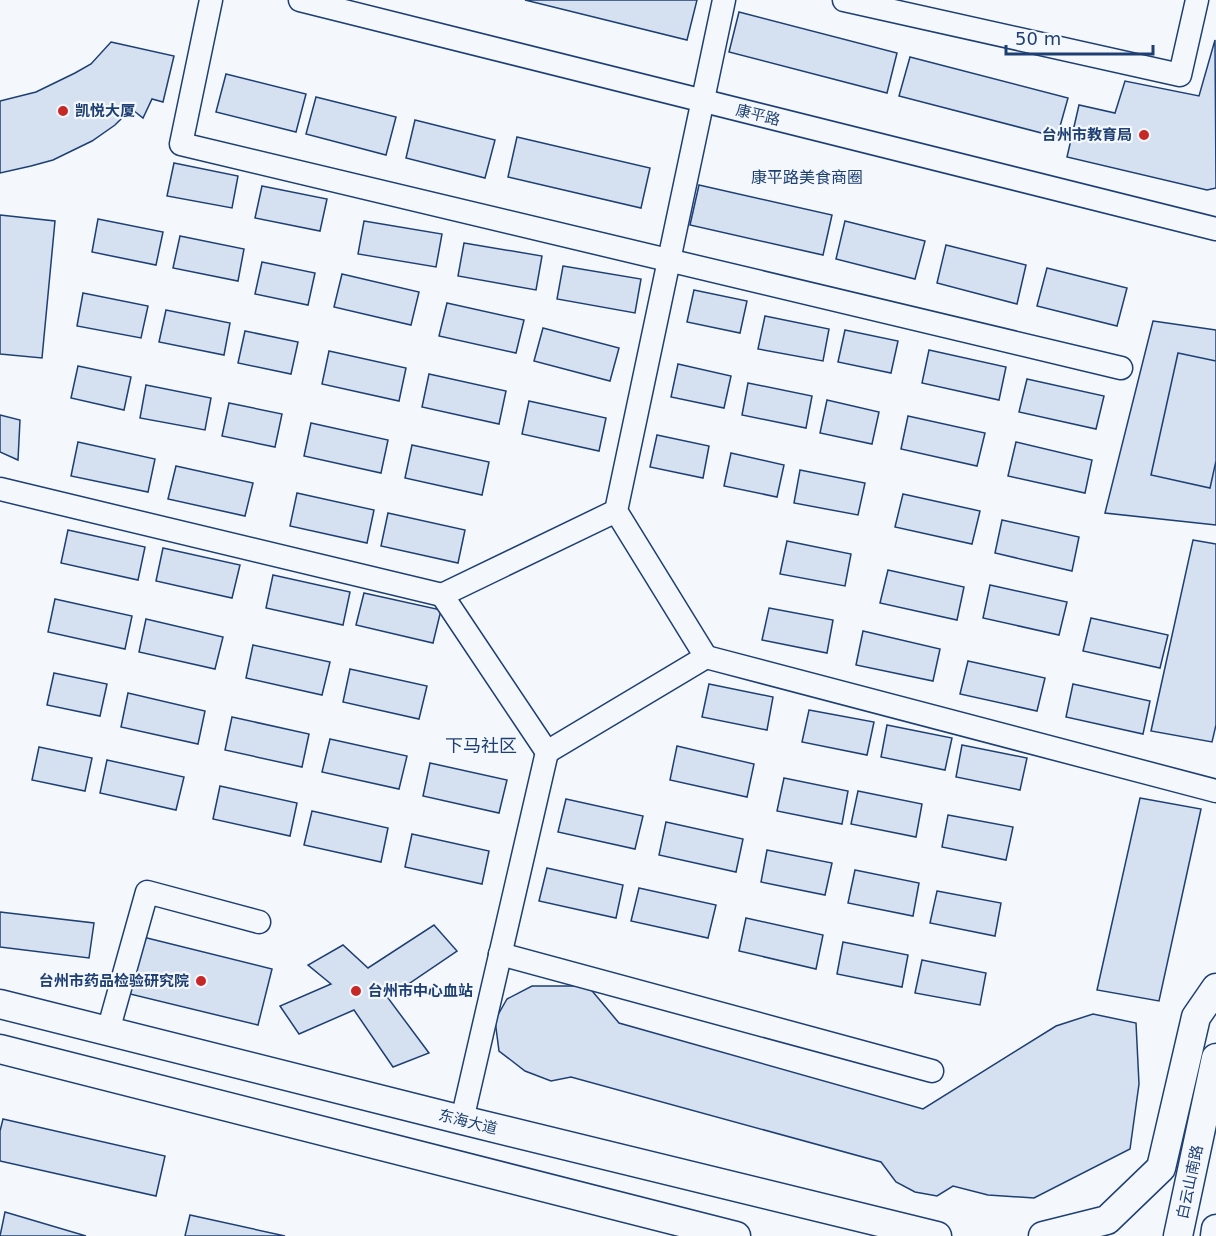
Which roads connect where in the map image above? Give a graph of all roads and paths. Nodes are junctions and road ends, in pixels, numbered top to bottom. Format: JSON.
{"nodes":[{"id":1,"x":211,"y":0,"type":"edge"},
{"id":2,"x":300,"y":0,"type":"edge"},
{"id":3,"x":724,"y":0,"type":"edge"},
{"id":4,"x":844,"y":0,"type":"edge"},
{"id":5,"x":1197,"y":0,"type":"edge"},
{"id":6,"x":702,"y":101,"type":"junction"},
{"id":7,"x":1216,"y":229,"type":"edge"},
{"id":8,"x":668,"y":261,"type":"junction"},
{"id":9,"x":1121,"y":368,"type":"dead end"},
{"id":10,"x":0,"y":489,"type":"edge"},
{"id":11,"x":616,"y":511,"type":"junction"},
{"id":12,"x":442,"y":595,"type":"junction"},
{"id":13,"x":706,"y":657,"type":"junction"},
{"id":14,"x":547,"y":752,"type":"junction"},
{"id":15,"x":1216,"y":791,"type":"edge"},
{"id":16,"x":259,"y":922,"type":"dead end"},
{"id":17,"x":500,"y":954,"type":"junction"},
{"id":18,"x":1216,"y":988,"type":"edge"},
{"id":19,"x":0,"y":1004,"type":"edge"},
{"id":20,"x":108,"y":1031,"type":"junction"},
{"id":21,"x":0,"y":1049,"type":"edge"},
{"id":22,"x":1216,"y":1058,"type":"edge"},
{"id":23,"x":932,"y":1071,"type":"dead end"},
{"id":24,"x":462,"y":1120,"type":"junction"},
{"id":25,"x":1216,"y":1229,"type":"edge"},
{"id":26,"x":736,"y":1236,"type":"edge"},
{"id":27,"x":937,"y":1236,"type":"edge"},
{"id":28,"x":1043,"y":1236,"type":"edge"},
{"id":29,"x":1178,"y":1236,"type":"edge"},
{"id":30,"x":1215,"y":1236,"type":"edge"}],
"edges":[{"from":1,"to":8,"type":"street"},
{"from":2,"to":6,"type":"street","name":"康平路"},
{"from":3,"to":6,"type":"street"},
{"from":4,"to":5,"type":"street"},
{"from":6,"to":7,"type":"street","name":"康平路"},
{"from":6,"to":8,"type":"street"},
{"from":8,"to":9,"type":"street"},
{"from":8,"to":11,"type":"street"},
{"from":10,"to":12,"type":"street"},
{"from":11,"to":12,"type":"street"},
{"from":11,"to":13,"type":"street"},
{"from":12,"to":14,"type":"street"},
{"from":13,"to":14,"type":"street"},
{"from":13,"to":15,"type":"street"},
{"from":14,"to":17,"type":"street"},
{"from":16,"to":20,"type":"street"},
{"from":17,"to":23,"type":"street"},
{"from":17,"to":24,"type":"street"},
{"from":18,"to":28,"type":"main road"},
{"from":19,"to":20,"type":"main road","name":"东海大道"},
{"from":20,"to":24,"type":"main road","name":"东海大道"},
{"from":21,"to":26,"type":"main road"},
{"from":22,"to":29,"type":"main road","name":"白云山南路"},
{"from":24,"to":27,"type":"main road","name":"东海大道"},
{"from":25,"to":30,"type":"main road"}]}
